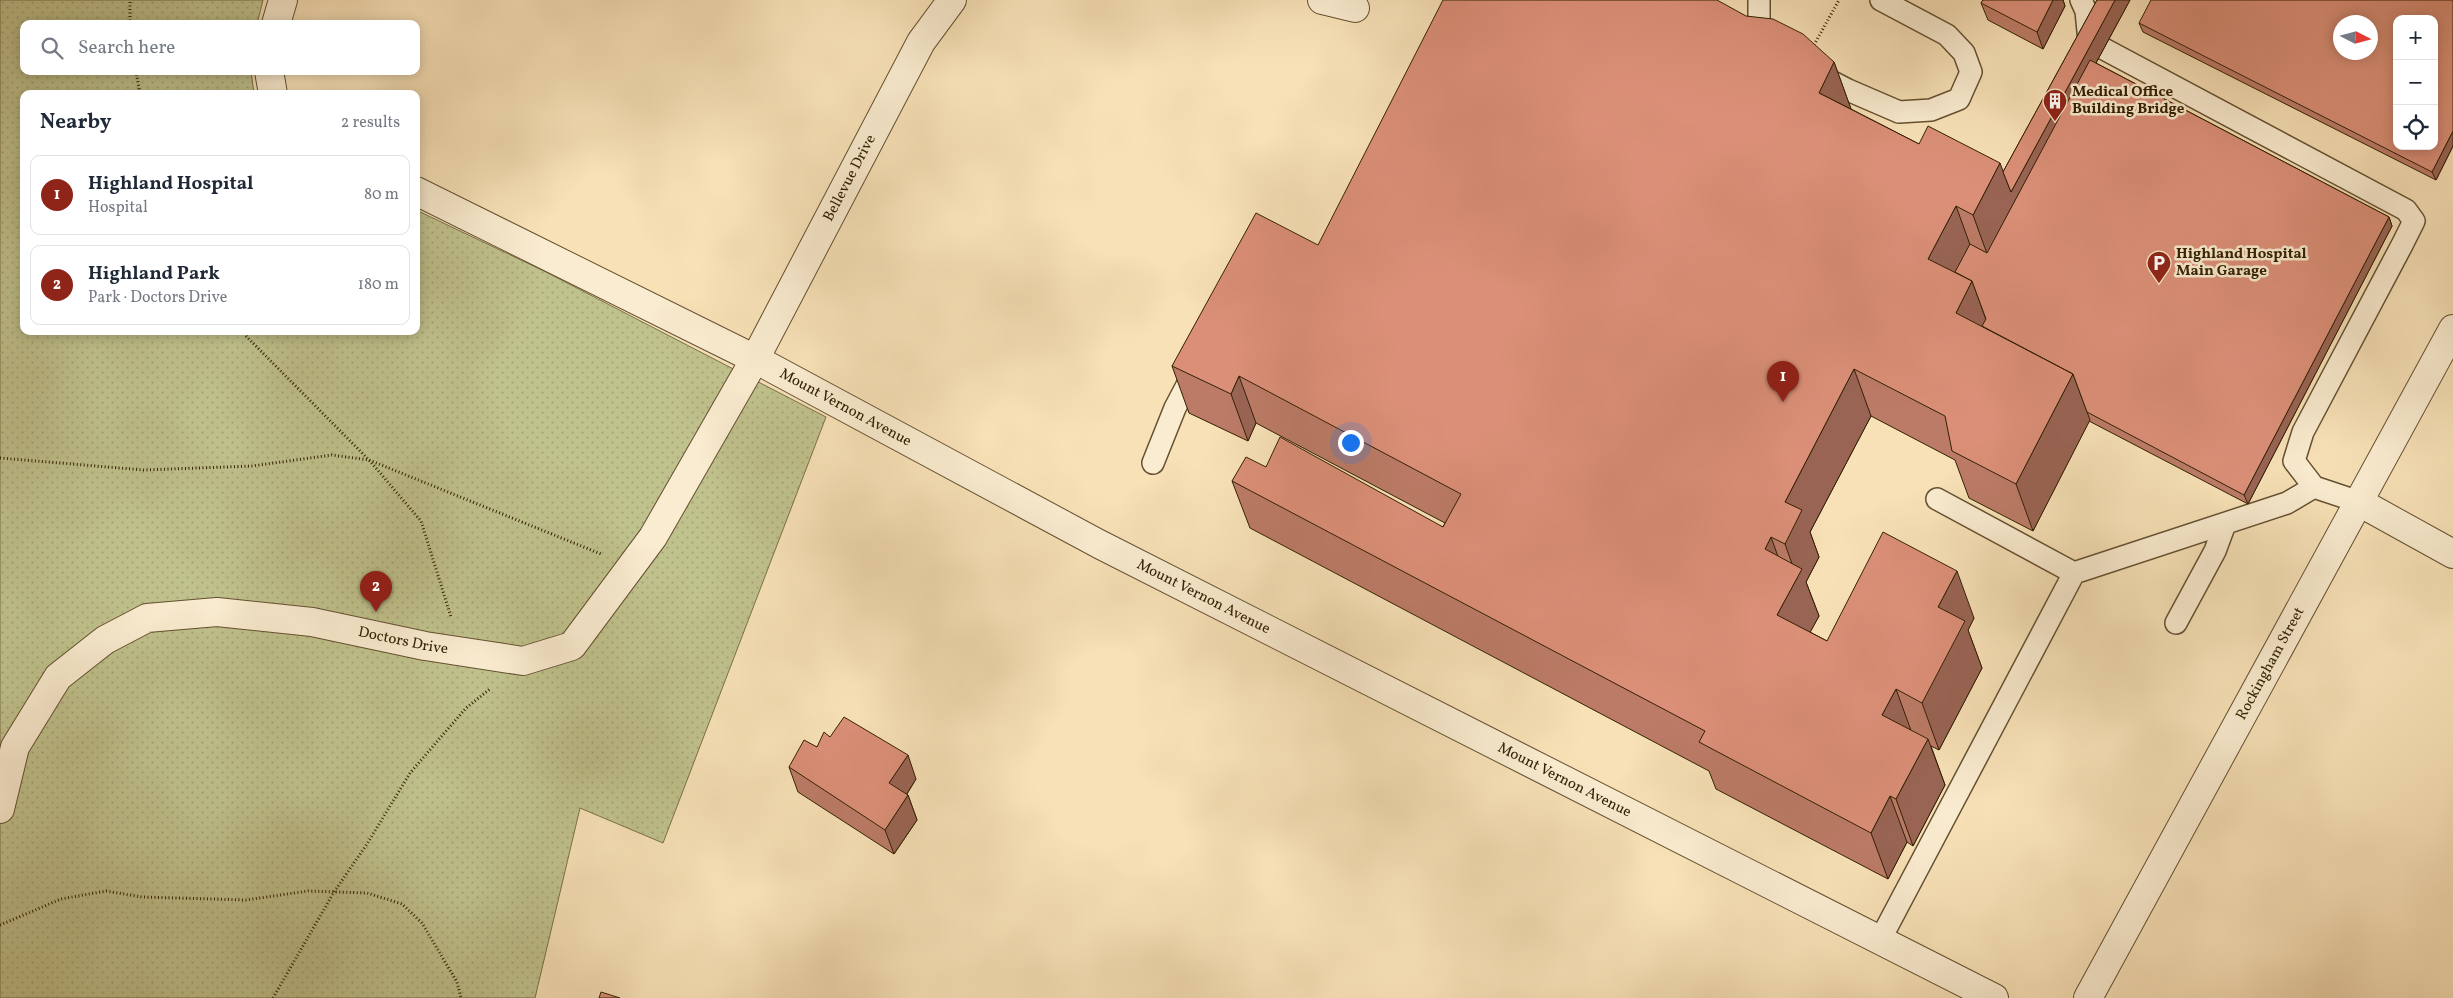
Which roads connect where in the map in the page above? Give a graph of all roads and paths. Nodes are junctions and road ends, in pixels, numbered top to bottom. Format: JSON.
{"nodes":[{"id":1,"x":130,"y":0,"type":"edge"},
{"id":2,"x":283,"y":0,"type":"edge"},
{"id":3,"x":952,"y":0,"type":"edge"},
{"id":4,"x":1322,"y":0,"type":"edge"},
{"id":5,"x":1759,"y":0,"type":"edge"},
{"id":6,"x":1839,"y":0,"type":"edge"},
{"id":7,"x":1881,"y":0,"type":"edge"},
{"id":8,"x":2081,"y":0,"type":"edge"},
{"id":9,"x":1355,"y":8,"type":"dead end"},
{"id":10,"x":130,"y":20,"type":"edge"},
{"id":11,"x":277,"y":20,"type":"edge"},
{"id":12,"x":1783,"y":55,"type":"edge"},
{"id":13,"x":1803,"y":66,"type":"joint"},
{"id":14,"x":137,"y":75,"type":"edge"},
{"id":15,"x":270,"y":75,"type":"edge"},
{"id":16,"x":139,"y":90,"type":"edge"},
{"id":17,"x":272,"y":90,"type":"edge"},
{"id":18,"x":420,"y":193,"type":"edge"},
{"id":19,"x":2453,"y":329,"type":"edge"},
{"id":20,"x":245,"y":335,"type":"edge"},
{"id":21,"x":1207,"y":349,"type":"edge"},
{"id":22,"x":755,"y":359,"type":"junction"},
{"id":23,"x":0,"y":458,"type":"edge"},
{"id":24,"x":368,"y":460,"type":"junction"},
{"id":25,"x":1153,"y":463,"type":"dead end"},
{"id":26,"x":2314,"y":487,"type":"junction"},
{"id":27,"x":1937,"y":499,"type":"dead end"},
{"id":28,"x":2359,"y":502,"type":"junction"},
{"id":29,"x":2225,"y":524,"type":"junction"},
{"id":30,"x":2453,"y":554,"type":"edge"},
{"id":31,"x":609,"y":557,"type":"dead end"},
{"id":32,"x":2074,"y":573,"type":"junction"},
{"id":33,"x":453,"y":622,"type":"dead end"},
{"id":34,"x":2176,"y":623,"type":"dead end"},
{"id":35,"x":522,"y":661,"type":"junction"},
{"id":36,"x":0,"y":809,"type":"edge"},
{"id":37,"x":334,"y":892,"type":"junction"},
{"id":38,"x":0,"y":925,"type":"edge"},
{"id":39,"x":1880,"y":940,"type":"junction"},
{"id":40,"x":273,"y":998,"type":"edge"},
{"id":41,"x":461,"y":998,"type":"edge"},
{"id":42,"x":1994,"y":998,"type":"edge"},
{"id":43,"x":2088,"y":998,"type":"edge"}],
"edges":[{"from":1,"to":10,"type":"path"},
{"from":2,"to":11,"type":"street"},
{"from":3,"to":22,"type":"street","name":"Bellevue Drive"},
{"from":4,"to":9,"type":"street"},
{"from":5,"to":12,"type":"lane"},
{"from":6,"to":13,"type":"path"},
{"from":7,"to":13,"type":"lane"},
{"from":8,"to":26,"type":"lane"},
{"from":14,"to":16,"type":"path"},
{"from":15,"to":17,"type":"street"},
{"from":18,"to":22,"type":"street","name":"Mount Vernon Avenue"},
{"from":19,"to":28,"type":"street","name":"Rockingham Street"},
{"from":20,"to":24,"type":"path"},
{"from":21,"to":25,"type":"lane"},
{"from":22,"to":35,"type":"street","name":"Doctors Drive"},
{"from":22,"to":39,"type":"street","name":"Mount Vernon Avenue"},
{"from":23,"to":24,"type":"path"},
{"from":24,"to":31,"type":"path"},
{"from":24,"to":33,"type":"path"},
{"from":26,"to":28,"type":"lane"},
{"from":26,"to":29,"type":"lane"},
{"from":27,"to":32,"type":"lane"},
{"from":28,"to":30,"type":"street"},
{"from":28,"to":43,"type":"street","name":"Rockingham Street"},
{"from":29,"to":32,"type":"lane"},
{"from":29,"to":34,"type":"lane"},
{"from":32,"to":39,"type":"lane"},
{"from":35,"to":36,"type":"street","name":"Doctors Drive"},
{"from":35,"to":37,"type":"path"},
{"from":37,"to":38,"type":"path"},
{"from":37,"to":40,"type":"path"},
{"from":37,"to":41,"type":"path"},
{"from":39,"to":42,"type":"street","name":"Mount Vernon Avenue"}]}
